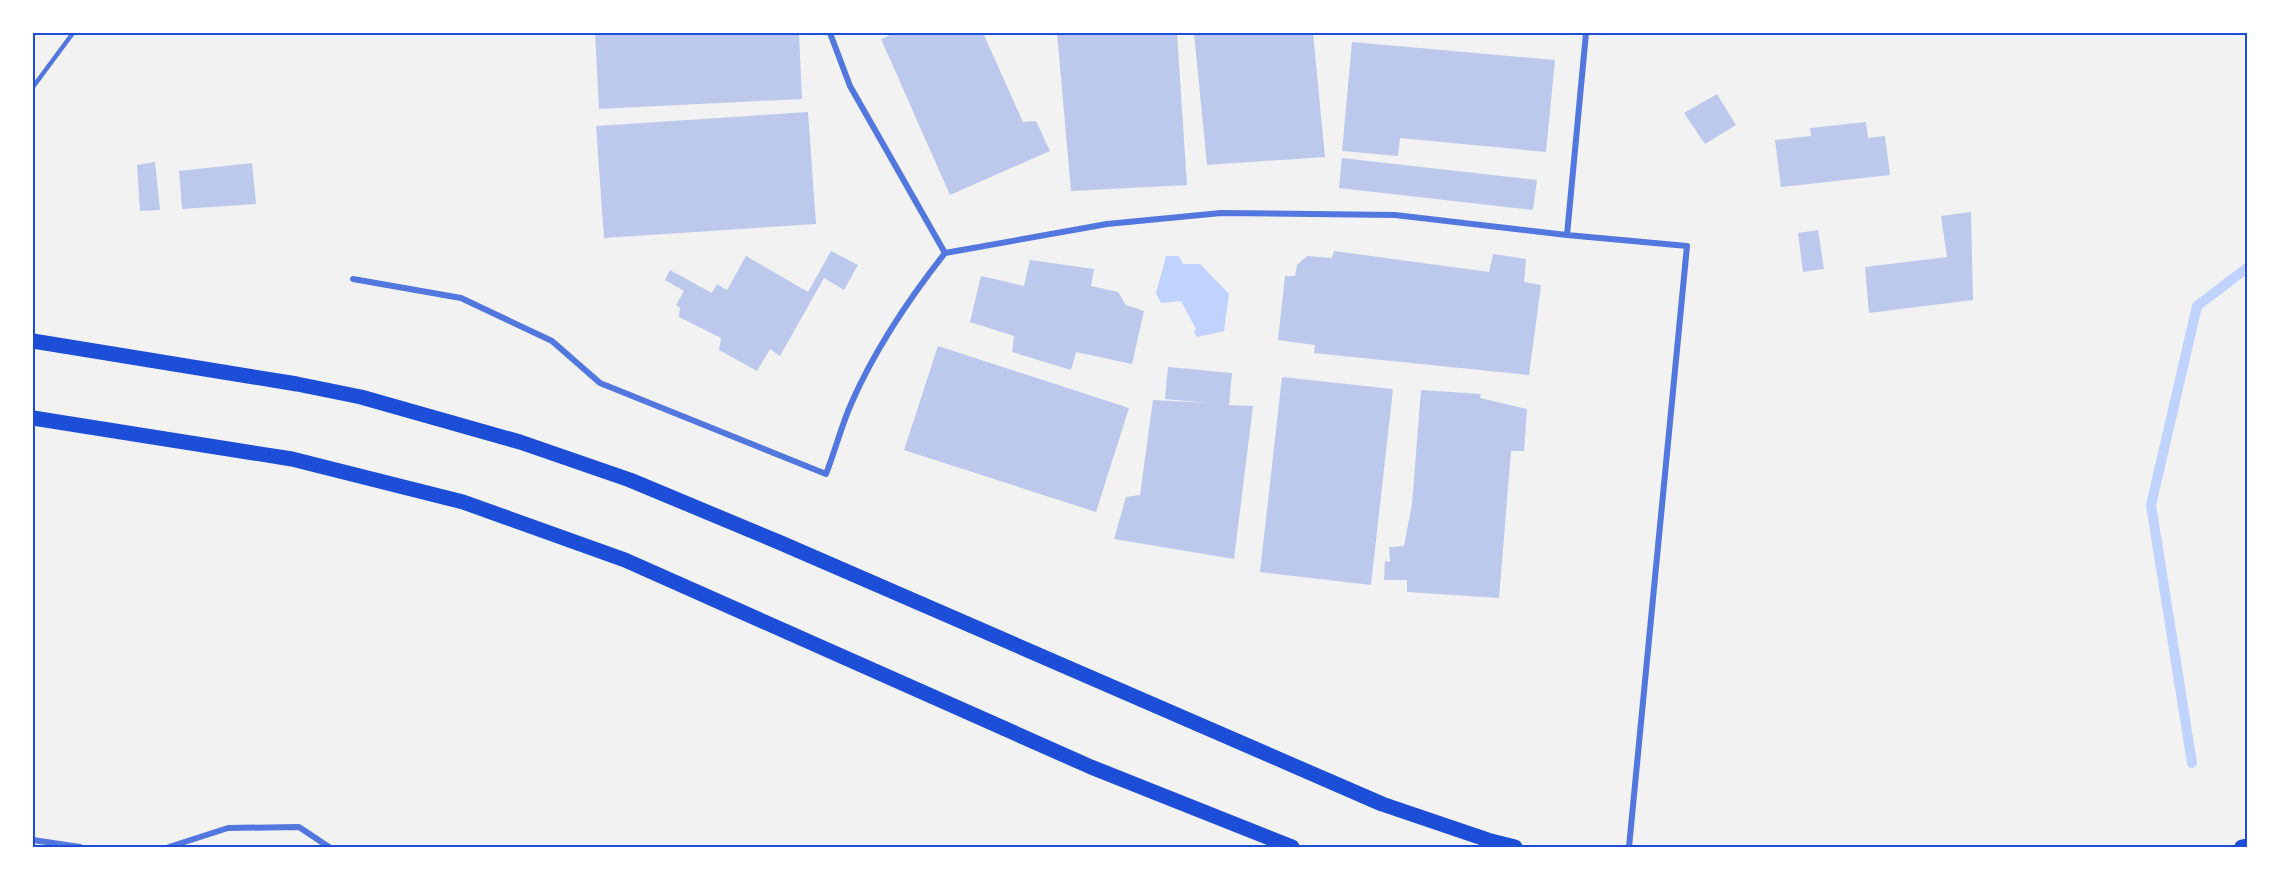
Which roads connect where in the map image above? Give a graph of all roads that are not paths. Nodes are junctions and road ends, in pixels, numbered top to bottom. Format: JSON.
{"nodes":[{"id":1,"x":73,"y":33,"type":"edge"},
{"id":2,"x":830,"y":33,"type":"edge"},
{"id":3,"x":1586,"y":33,"type":"edge"},
{"id":4,"x":33,"y":87,"type":"edge"},
{"id":5,"x":1567,"y":235,"type":"junction"},
{"id":6,"x":945,"y":253,"type":"junction"},
{"id":7,"x":353,"y":279,"type":"dead end"},
{"id":8,"x":33,"y":341,"type":"edge"},
{"id":9,"x":33,"y":418,"type":"edge"},
{"id":10,"x":33,"y":840,"type":"edge"},
{"id":11,"x":2247,"y":846,"type":"edge"},
{"id":12,"x":80,"y":847,"type":"edge"},
{"id":13,"x":169,"y":847,"type":"edge"},
{"id":14,"x":329,"y":847,"type":"edge"},
{"id":15,"x":1292,"y":847,"type":"edge"},
{"id":16,"x":1515,"y":847,"type":"edge"},
{"id":17,"x":1629,"y":847,"type":"edge"},
{"id":18,"x":2242,"y":847,"type":"edge"}],
"edges":[{"from":1,"to":4,"type":"lane"},
{"from":2,"to":6,"type":"street"},
{"from":3,"to":5,"type":"street"},
{"from":5,"to":6,"type":"street"},
{"from":5,"to":17,"type":"street"},
{"from":6,"to":7,"type":"street"},
{"from":8,"to":16,"type":"main road"},
{"from":9,"to":15,"type":"main road"},
{"from":10,"to":12,"type":"street"},
{"from":11,"to":18,"type":"main road"},
{"from":13,"to":14,"type":"street"}]}
